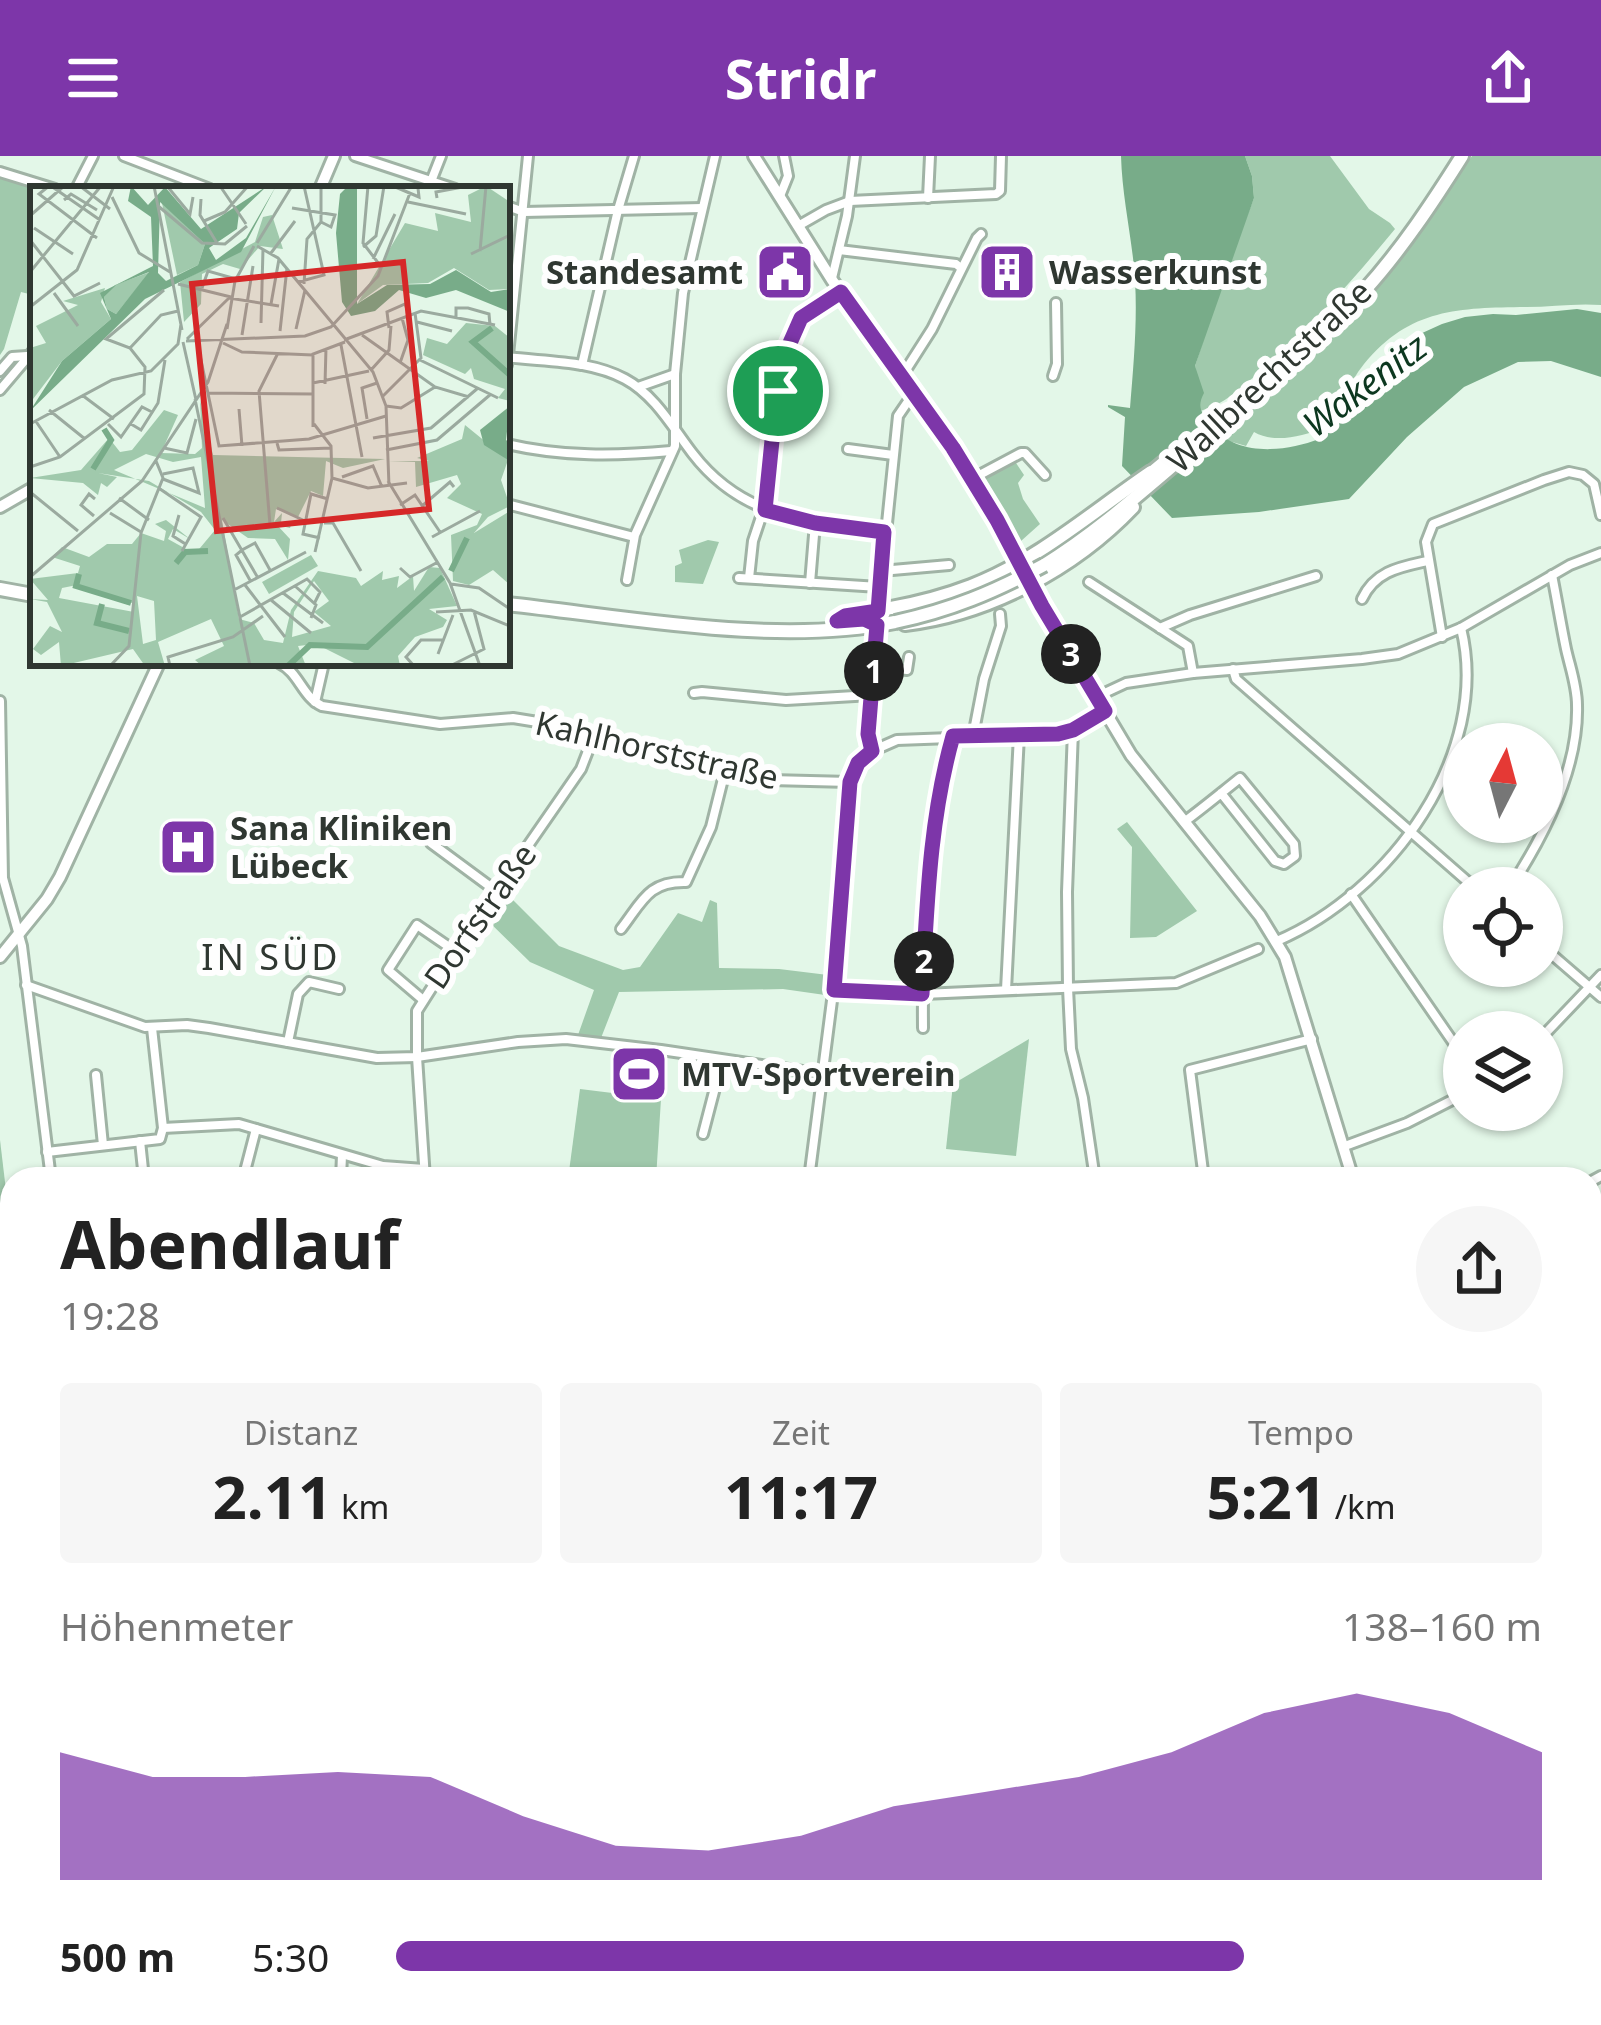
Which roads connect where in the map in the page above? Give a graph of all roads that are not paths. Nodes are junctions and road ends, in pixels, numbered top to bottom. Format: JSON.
{"nodes":[{"id":1,"x":93,"y":156,"type":"edge"},
{"id":2,"x":124,"y":156,"type":"edge"},
{"id":3,"x":334,"y":156,"type":"edge"},
{"id":4,"x":356,"y":156,"type":"edge"},
{"id":5,"x":441,"y":156,"type":"edge"},
{"id":6,"x":528,"y":156,"type":"edge"},
{"id":7,"x":634,"y":156,"type":"edge"},
{"id":8,"x":715,"y":156,"type":"edge"},
{"id":9,"x":754,"y":156,"type":"edge"},
{"id":10,"x":784,"y":156,"type":"edge"},
{"id":11,"x":855,"y":156,"type":"edge"},
{"id":12,"x":930,"y":156,"type":"edge"},
{"id":13,"x":1001,"y":156,"type":"edge"},
{"id":14,"x":1458,"y":156,"type":"edge"},
{"id":15,"x":0,"y":172,"type":"edge"},
{"id":16,"x":429,"y":185,"type":"edge"},
{"id":17,"x":46,"y":186,"type":"edge"},
{"id":18,"x":78,"y":186,"type":"edge"},
{"id":19,"x":203,"y":186,"type":"edge"},
{"id":20,"x":321,"y":186,"type":"edge"},
{"id":21,"x":779,"y":197,"type":"junction"},
{"id":22,"x":928,"y":198,"type":"junction"},
{"id":23,"x":850,"y":201,"type":"junction"},
{"id":24,"x":510,"y":207,"type":"edge"},
{"id":25,"x":702,"y":208,"type":"junction"},
{"id":26,"x":618,"y":210,"type":"junction"},
{"id":27,"x":524,"y":212,"type":"junction"},
{"id":28,"x":798,"y":226,"type":"junction"},
{"id":29,"x":981,"y":234,"type":"dead end"},
{"id":30,"x":839,"y":250,"type":"junction"},
{"id":31,"x":961,"y":268,"type":"junction"},
{"id":32,"x":832,"y":280,"type":"junction"},
{"id":33,"x":841,"y":292,"type":"junction"},
{"id":34,"x":511,"y":298,"type":"edge"},
{"id":35,"x":1056,"y":303,"type":"dead end"},
{"id":36,"x":30,"y":354,"type":"edge"},
{"id":37,"x":30,"y":355,"type":"edge"},
{"id":38,"x":510,"y":360,"type":"edge"},
{"id":39,"x":582,"y":365,"type":"junction"},
{"id":40,"x":0,"y":371,"type":"edge"},
{"id":41,"x":675,"y":374,"type":"junction"},
{"id":42,"x":1053,"y":376,"type":"dead end"},
{"id":43,"x":902,"y":378,"type":"junction"},
{"id":44,"x":638,"y":387,"type":"junction"},
{"id":45,"x":0,"y":390,"type":"edge"},
{"id":46,"x":913,"y":394,"type":"junction"},
{"id":47,"x":676,"y":430,"type":"junction"},
{"id":48,"x":510,"y":444,"type":"edge"},
{"id":49,"x":848,"y":449,"type":"dead end"},
{"id":50,"x":673,"y":451,"type":"junction"},
{"id":51,"x":893,"y":455,"type":"junction"},
{"id":52,"x":1045,"y":476,"type":"dead end"},
{"id":53,"x":972,"y":479,"type":"junction"},
{"id":54,"x":30,"y":492,"type":"edge"},
{"id":55,"x":510,"y":505,"type":"edge"},
{"id":56,"x":0,"y":507,"type":"edge"},
{"id":57,"x":765,"y":510,"type":"junction"},
{"id":58,"x":1601,"y":515,"type":"edge"},
{"id":59,"x":815,"y":523,"type":"junction"},
{"id":60,"x":884,"y":532,"type":"junction"},
{"id":61,"x":634,"y":537,"type":"junction"},
{"id":62,"x":1601,"y":553,"type":"edge"},
{"id":63,"x":1427,"y":561,"type":"junction"},
{"id":64,"x":1019,"y":562,"type":"junction"},
{"id":65,"x":1041,"y":564,"type":"junction"},
{"id":66,"x":949,"y":565,"type":"dead end"},
{"id":67,"x":880,"y":571,"type":"junction"},
{"id":68,"x":1552,"y":575,"type":"junction"},
{"id":69,"x":1316,"y":576,"type":"dead end"},
{"id":70,"x":627,"y":580,"type":"dead end"},
{"id":71,"x":1089,"y":582,"type":"dead end"},
{"id":72,"x":810,"y":584,"type":"junction"},
{"id":73,"x":1030,"y":584,"type":"junction"},
{"id":74,"x":879,"y":587,"type":"junction"},
{"id":75,"x":0,"y":589,"type":"edge"},
{"id":76,"x":30,"y":594,"type":"edge"},
{"id":77,"x":1362,"y":598,"type":"dead end"},
{"id":78,"x":510,"y":600,"type":"edge"},
{"id":79,"x":510,"y":600,"type":"edge"},
{"id":80,"x":1000,"y":614,"type":"dead end"},
{"id":81,"x":882,"y":619,"type":"junction"},
{"id":82,"x":1160,"y":628,"type":"junction"},
{"id":83,"x":1461,"y":628,"type":"junction"},
{"id":84,"x":1442,"y":638,"type":"junction"},
{"id":85,"x":909,"y":657,"type":"dead end"},
{"id":86,"x":159,"y":666,"type":"edge"},
{"id":87,"x":286,"y":666,"type":"edge"},
{"id":88,"x":322,"y":666,"type":"edge"},
{"id":89,"x":874,"y":666,"type":"junction"},
{"id":90,"x":1233,"y":669,"type":"junction"},
{"id":91,"x":1193,"y":673,"type":"junction"},
{"id":92,"x":694,"y":694,"type":"dead end"},
{"id":93,"x":872,"y":695,"type":"junction"},
{"id":94,"x":1096,"y":697,"type":"junction"},
{"id":95,"x":0,"y":701,"type":"edge"},
{"id":96,"x":315,"y":704,"type":"junction"},
{"id":97,"x":1105,"y":711,"type":"junction"},
{"id":98,"x":1073,"y":730,"type":"junction"},
{"id":99,"x":1019,"y":735,"type":"junction"},
{"id":100,"x":953,"y":736,"type":"junction"},
{"id":101,"x":973,"y":736,"type":"junction"},
{"id":102,"x":593,"y":738,"type":"junction"},
{"id":103,"x":872,"y":751,"type":"junction"},
{"id":104,"x":725,"y":771,"type":"junction"},
{"id":105,"x":850,"y":782,"type":"junction"},
{"id":106,"x":1221,"y":793,"type":"junction"},
{"id":107,"x":1184,"y":822,"type":"junction"},
{"id":108,"x":1409,"y":831,"type":"junction"},
{"id":109,"x":431,"y":842,"type":"dead end"},
{"id":110,"x":1451,"y":867,"type":"edge"},
{"id":111,"x":1522,"y":867,"type":"edge"},
{"id":112,"x":496,"y":891,"type":"junction"},
{"id":113,"x":1351,"y":894,"type":"junction"},
{"id":114,"x":621,"y":929,"type":"dead end"},
{"id":115,"x":20,"y":933,"type":"junction"},
{"id":116,"x":1277,"y":941,"type":"junction"},
{"id":117,"x":1258,"y":949,"type":"dead end"},
{"id":118,"x":454,"y":951,"type":"junction"},
{"id":119,"x":0,"y":957,"type":"edge"},
{"id":120,"x":1563,"y":964,"type":"edge"},
{"id":121,"x":1601,"y":975,"type":"edge"},
{"id":122,"x":26,"y":985,"type":"junction"},
{"id":123,"x":1068,"y":988,"type":"junction"},
{"id":124,"x":1591,"y":988,"type":"junction"},
{"id":125,"x":339,"y":989,"type":"dead end"},
{"id":126,"x":834,"y":990,"type":"junction"},
{"id":127,"x":1006,"y":990,"type":"junction"},
{"id":128,"x":922,"y":994,"type":"junction"},
{"id":129,"x":1601,"y":997,"type":"edge"},
{"id":130,"x":422,"y":999,"type":"junction"},
{"id":131,"x":1563,"y":1016,"type":"edge"},
{"id":132,"x":152,"y":1028,"type":"junction"},
{"id":133,"x":923,"y":1028,"type":"dead end"},
{"id":134,"x":1443,"y":1028,"type":"edge"},
{"id":135,"x":1312,"y":1039,"type":"junction"},
{"id":136,"x":288,"y":1042,"type":"junction"},
{"id":137,"x":416,"y":1057,"type":"junction"},
{"id":138,"x":722,"y":1060,"type":"junction"},
{"id":139,"x":823,"y":1074,"type":"junction"},
{"id":140,"x":95,"y":1075,"type":"dead end"},
{"id":141,"x":1443,"y":1105,"type":"edge"},
{"id":142,"x":164,"y":1128,"type":"junction"},
{"id":143,"x":256,"y":1129,"type":"junction"},
{"id":144,"x":704,"y":1134,"type":"dead end"},
{"id":145,"x":140,"y":1141,"type":"junction"},
{"id":146,"x":103,"y":1145,"type":"junction"},
{"id":147,"x":1345,"y":1146,"type":"junction"},
{"id":148,"x":47,"y":1152,"type":"junction"},
{"id":149,"x":342,"y":1155,"type":"junction"},
{"id":150,"x":49,"y":1167,"type":"edge"},
{"id":151,"x":143,"y":1167,"type":"edge"},
{"id":152,"x":246,"y":1167,"type":"edge"},
{"id":153,"x":342,"y":1167,"type":"edge"},
{"id":154,"x":388,"y":1167,"type":"edge"},
{"id":155,"x":424,"y":1167,"type":"edge"},
{"id":156,"x":810,"y":1167,"type":"edge"},
{"id":157,"x":1092,"y":1167,"type":"edge"},
{"id":158,"x":1202,"y":1167,"type":"edge"},
{"id":159,"x":1350,"y":1167,"type":"edge"}],
"edges":[{"from":1,"to":18,"type":"street"},
{"from":2,"to":19,"type":"street"},
{"from":3,"to":20,"type":"main road"},
{"from":4,"to":16,"type":"street"},
{"from":5,"to":16,"type":"street"},
{"from":6,"to":27,"type":"street"},
{"from":7,"to":26,"type":"street"},
{"from":8,"to":25,"type":"street"},
{"from":9,"to":21,"type":"main road"},
{"from":10,"to":21,"type":"street"},
{"from":11,"to":23,"type":"street"},
{"from":12,"to":22,"type":"street"},
{"from":13,"to":22,"type":"street"},
{"from":14,"to":65,"type":"main road","name":"Wallbrechtstraße"},
{"from":15,"to":17,"type":"street"},
{"from":21,"to":28,"type":"main road"},
{"from":22,"to":23,"type":"street"},
{"from":23,"to":28,"type":"street"},
{"from":23,"to":30,"type":"street"},
{"from":24,"to":27,"type":"street"},
{"from":25,"to":26,"type":"street"},
{"from":25,"to":41,"type":"street"},
{"from":26,"to":27,"type":"street"},
{"from":26,"to":39,"type":"street"},
{"from":27,"to":34,"type":"street"},
{"from":28,"to":32,"type":"main road"},
{"from":29,"to":31,"type":"street"},
{"from":30,"to":31,"type":"street"},
{"from":30,"to":32,"type":"street"},
{"from":31,"to":43,"type":"street"},
{"from":32,"to":33,"type":"main road"},
{"from":33,"to":43,"type":"main road"},
{"from":33,"to":57,"type":"street"},
{"from":35,"to":42,"type":"street"},
{"from":36,"to":40,"type":"street"},
{"from":37,"to":45,"type":"street"},
{"from":38,"to":39,"type":"street"},
{"from":39,"to":44,"type":"street"},
{"from":41,"to":44,"type":"street"},
{"from":41,"to":47,"type":"street"},
{"from":43,"to":46,"type":"main road"},
{"from":44,"to":47,"type":"street"},
{"from":46,"to":51,"type":"street"},
{"from":46,"to":53,"type":"main road"},
{"from":47,"to":50,"type":"street"},
{"from":47,"to":57,"type":"street"},
{"from":48,"to":50,"type":"street"},
{"from":49,"to":51,"type":"street"},
{"from":50,"to":61,"type":"street"},
{"from":51,"to":60,"type":"street"},
{"from":52,"to":53,"type":"street"},
{"from":53,"to":64,"type":"main road"},
{"from":54,"to":56,"type":"main road"},
{"from":55,"to":61,"type":"street"},
{"from":57,"to":59,"type":"street"},
{"from":57,"to":72,"type":"street"},
{"from":58,"to":63,"type":"street"},
{"from":59,"to":60,"type":"street"},
{"from":59,"to":72,"type":"street"},
{"from":60,"to":67,"type":"street"},
{"from":61,"to":70,"type":"street"},
{"from":62,"to":68,"type":"street"},
{"from":63,"to":77,"type":"street"},
{"from":63,"to":84,"type":"street"},
{"from":64,"to":65,"type":"main road"},
{"from":64,"to":73,"type":"main road"},
{"from":64,"to":81,"type":"main road"},
{"from":65,"to":73,"type":"main road"},
{"from":65,"to":81,"type":"main road","bridge":true},
{"from":66,"to":67,"type":"street"},
{"from":67,"to":74,"type":"street"},
{"from":68,"to":83,"type":"street"},
{"from":68,"to":111,"type":"street"},
{"from":69,"to":82,"type":"street"},
{"from":71,"to":82,"type":"street"},
{"from":72,"to":74,"type":"street"},
{"from":73,"to":81,"type":"main road"},
{"from":73,"to":94,"type":"main road"},
{"from":74,"to":81,"type":"street"},
{"from":75,"to":76,"type":"main road"},
{"from":78,"to":81,"type":"main road"},
{"from":79,"to":81,"type":"main road"},
{"from":80,"to":101,"type":"street"},
{"from":81,"to":89,"type":"street"},
{"from":82,"to":91,"type":"street"},
{"from":83,"to":84,"type":"street"},
{"from":83,"to":108,"type":"street"},
{"from":84,"to":90,"type":"street"},
{"from":85,"to":89,"type":"street"},
{"from":86,"to":115,"type":"main road"},
{"from":87,"to":96,"type":"street"},
{"from":88,"to":96,"type":"street"},
{"from":89,"to":93,"type":"street"},
{"from":90,"to":91,"type":"street"},
{"from":90,"to":108,"type":"street"},
{"from":91,"to":94,"type":"street"},
{"from":92,"to":93,"type":"street"},
{"from":93,"to":103,"type":"street"},
{"from":94,"to":97,"type":"main road"},
{"from":95,"to":115,"type":"street"},
{"from":96,"to":102,"type":"street","name":"Kahlhorststraße"},
{"from":97,"to":98,"type":"street"},
{"from":97,"to":107,"type":"main road"},
{"from":98,"to":99,"type":"street"},
{"from":98,"to":123,"type":"street"},
{"from":99,"to":101,"type":"street"},
{"from":99,"to":127,"type":"street"},
{"from":100,"to":101,"type":"street"},
{"from":100,"to":103,"type":"street"},
{"from":100,"to":128,"type":"street"},
{"from":102,"to":104,"type":"street","name":"Kahlhorststraße"},
{"from":102,"to":112,"type":"street","name":"Dorfstraße"},
{"from":103,"to":105,"type":"street"},
{"from":104,"to":105,"type":"street","name":"Kahlhorststraße"},
{"from":104,"to":114,"type":"street"},
{"from":105,"to":126,"type":"street"},
{"from":106,"to":106,"type":"street"},
{"from":106,"to":107,"type":"street"},
{"from":107,"to":116,"type":"main road"},
{"from":108,"to":110,"type":"street"},
{"from":108,"to":113,"type":"street"},
{"from":109,"to":112,"type":"street"},
{"from":112,"to":118,"type":"street","name":"Dorfstraße"},
{"from":113,"to":116,"type":"street"},
{"from":113,"to":134,"type":"street"},
{"from":115,"to":119,"type":"main road"},
{"from":115,"to":122,"type":"street"},
{"from":116,"to":135,"type":"main road"},
{"from":117,"to":123,"type":"street"},
{"from":118,"to":130,"type":"street","name":"Dorfstraße"},
{"from":118,"to":130,"type":"street"},
{"from":120,"to":124,"type":"street"},
{"from":121,"to":124,"type":"street"},
{"from":122,"to":132,"type":"street"},
{"from":122,"to":148,"type":"street"},
{"from":123,"to":127,"type":"street"},
{"from":123,"to":157,"type":"street"},
{"from":124,"to":129,"type":"street"},
{"from":124,"to":131,"type":"street"},
{"from":125,"to":136,"type":"street"},
{"from":126,"to":128,"type":"street"},
{"from":126,"to":139,"type":"street"},
{"from":127,"to":128,"type":"street"},
{"from":128,"to":133,"type":"street"},
{"from":130,"to":137,"type":"street","name":"Dorfstraße"},
{"from":132,"to":136,"type":"street"},
{"from":132,"to":142,"type":"street"},
{"from":135,"to":147,"type":"main road"},
{"from":135,"to":158,"type":"street"},
{"from":136,"to":137,"type":"street"},
{"from":137,"to":138,"type":"street"},
{"from":137,"to":155,"type":"street","name":"Dorfstraße"},
{"from":138,"to":139,"type":"street"},
{"from":138,"to":144,"type":"street"},
{"from":139,"to":156,"type":"street"},
{"from":140,"to":146,"type":"street"},
{"from":141,"to":147,"type":"street"},
{"from":142,"to":143,"type":"street"},
{"from":142,"to":145,"type":"street"},
{"from":143,"to":149,"type":"street"},
{"from":143,"to":152,"type":"street"},
{"from":145,"to":146,"type":"street"},
{"from":145,"to":151,"type":"street"},
{"from":146,"to":148,"type":"street"},
{"from":147,"to":159,"type":"main road"},
{"from":148,"to":150,"type":"street"},
{"from":149,"to":153,"type":"street"},
{"from":149,"to":154,"type":"street"}]}
